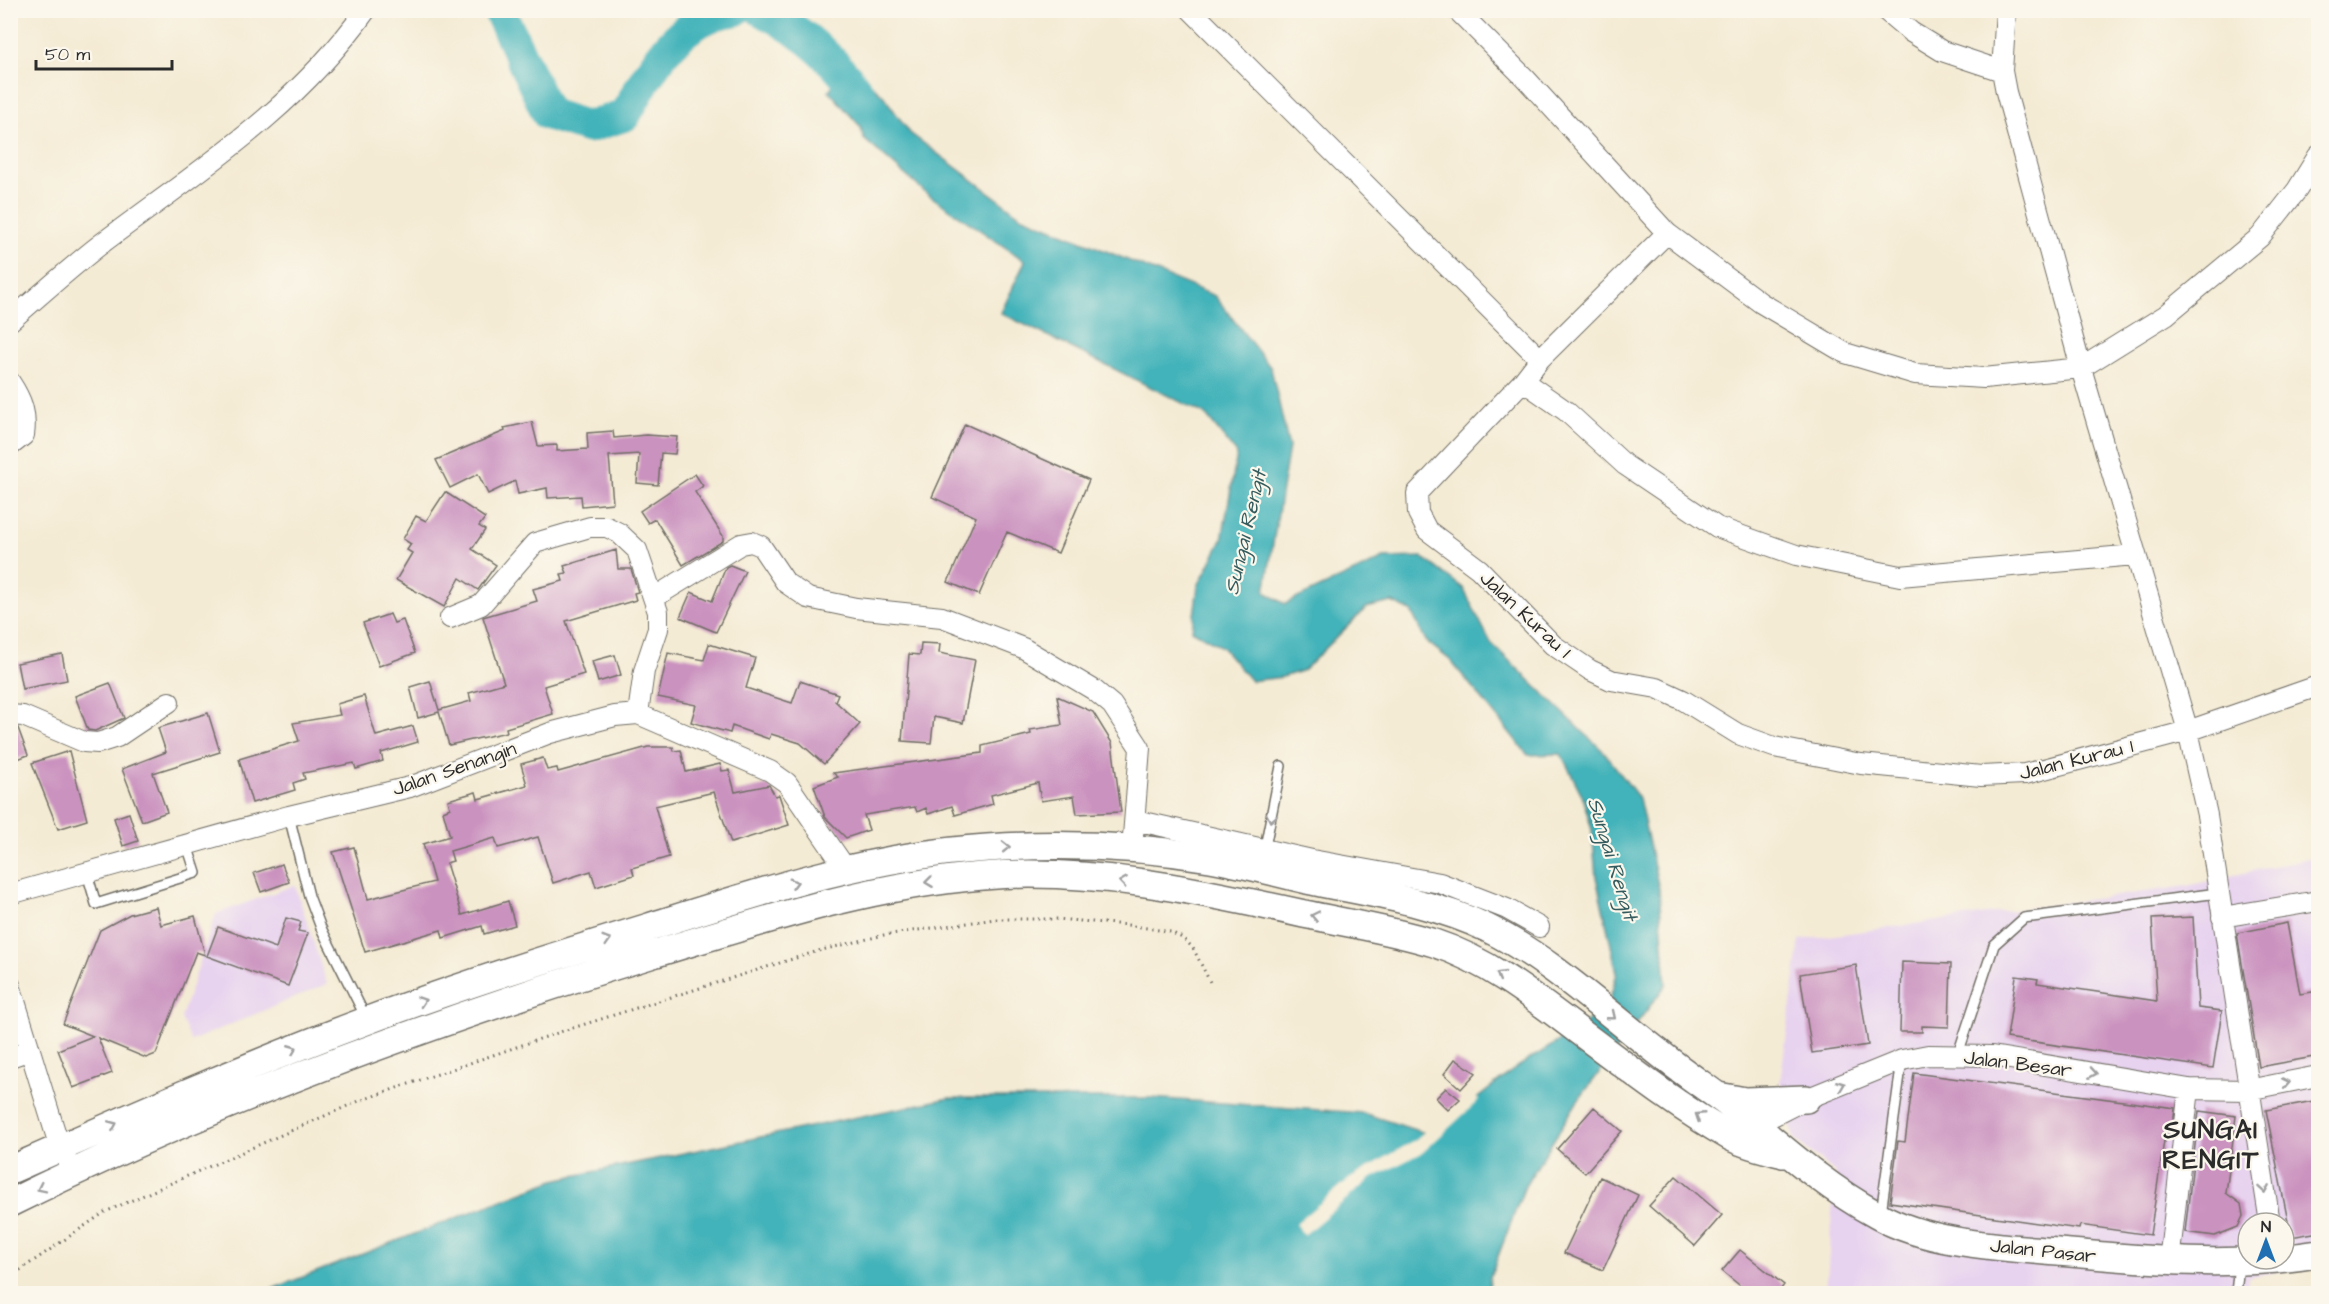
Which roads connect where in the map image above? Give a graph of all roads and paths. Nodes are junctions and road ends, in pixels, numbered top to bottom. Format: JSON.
{"nodes":[{"id":1,"x":366,"y":10,"type":"edge"},
{"id":2,"x":1191,"y":10,"type":"edge"},
{"id":3,"x":1457,"y":10,"type":"edge"},
{"id":4,"x":1885,"y":10,"type":"edge"},
{"id":5,"x":2006,"y":10,"type":"edge"},
{"id":6,"x":2002,"y":70,"type":"junction"},
{"id":7,"x":2319,"y":156,"type":"edge"},
{"id":8,"x":1667,"y":233,"type":"junction"},
{"id":9,"x":10,"y":321,"type":"edge"},
{"id":10,"x":1539,"y":359,"type":"junction"},
{"id":11,"x":2081,"y":368,"type":"junction"},
{"id":12,"x":1523,"y":381,"type":"junction"},
{"id":13,"x":10,"y":382,"type":"edge"},
{"id":14,"x":10,"y":446,"type":"edge"},
{"id":15,"x":2135,"y":555,"type":"junction"},
{"id":16,"x":655,"y":597,"type":"junction"},
{"id":17,"x":450,"y":618,"type":"dead end"},
{"id":18,"x":2319,"y":686,"type":"edge"},
{"id":19,"x":170,"y":702,"type":"dead end"},
{"id":20,"x":638,"y":714,"type":"junction"},
{"id":21,"x":10,"y":716,"type":"edge"},
{"id":22,"x":2188,"y":731,"type":"junction"},
{"id":23,"x":1281,"y":766,"type":"dead end"},
{"id":24,"x":289,"y":816,"type":"junction"},
{"id":25,"x":1135,"y":820,"type":"junction"},
{"id":26,"x":187,"y":845,"type":"junction"},
{"id":27,"x":1132,"y":849,"type":"junction"},
{"id":28,"x":1263,"y":858,"type":"junction"},
{"id":29,"x":846,"y":869,"type":"junction"},
{"id":30,"x":87,"y":873,"type":"junction"},
{"id":31,"x":2218,"y":893,"type":"junction"},
{"id":32,"x":10,"y":894,"type":"edge"},
{"id":33,"x":2319,"y":902,"type":"edge"},
{"id":34,"x":2222,"y":917,"type":"junction"},
{"id":35,"x":1539,"y":927,"type":"dead end"},
{"id":36,"x":1211,"y":984,"type":"dead end"},
{"id":37,"x":10,"y":985,"type":"edge"},
{"id":38,"x":367,"y":1020,"type":"junction"},
{"id":39,"x":30,"y":1050,"type":"junction"},
{"id":40,"x":1958,"y":1054,"type":"junction"},
{"id":41,"x":10,"y":1057,"type":"edge"},
{"id":42,"x":1902,"y":1060,"type":"junction"},
{"id":43,"x":2319,"y":1076,"type":"edge"},
{"id":44,"x":2189,"y":1089,"type":"junction"},
{"id":45,"x":2248,"y":1090,"type":"junction"},
{"id":46,"x":1714,"y":1095,"type":"junction"},
{"id":47,"x":1806,"y":1099,"type":"junction"},
{"id":48,"x":1744,"y":1131,"type":"junction"},
{"id":49,"x":60,"y":1148,"type":"junction"},
{"id":50,"x":10,"y":1170,"type":"edge"},
{"id":51,"x":72,"y":1172,"type":"junction"},
{"id":52,"x":10,"y":1203,"type":"edge"},
{"id":53,"x":2268,"y":1211,"type":"edge"},
{"id":54,"x":1880,"y":1218,"type":"junction"},
{"id":55,"x":2319,"y":1254,"type":"edge"},
{"id":56,"x":2296,"y":1257,"type":"edge"},
{"id":57,"x":2169,"y":1262,"type":"junction"},
{"id":58,"x":2236,"y":1263,"type":"edge"},
{"id":59,"x":2238,"y":1271,"type":"edge"},
{"id":60,"x":10,"y":1277,"type":"edge"},
{"id":61,"x":2236,"y":1293,"type":"edge"}],
"edges":[{"from":1,"to":9,"type":"street"},
{"from":2,"to":10,"type":"street"},
{"from":3,"to":8,"type":"street"},
{"from":4,"to":6,"type":"street"},
{"from":5,"to":6,"type":"street"},
{"from":6,"to":11,"type":"street"},
{"from":7,"to":11,"type":"street"},
{"from":8,"to":10,"type":"street","name":"Jalan Kurau 1"},
{"from":8,"to":11,"type":"street"},
{"from":10,"to":12,"type":"street","name":"Jalan Kurau 1"},
{"from":11,"to":15,"type":"street"},
{"from":12,"to":15,"type":"street"},
{"from":12,"to":22,"type":"street","name":"Jalan Kurau 1"},
{"from":13,"to":14,"type":"street"},
{"from":15,"to":22,"type":"street"},
{"from":16,"to":17,"type":"street"},
{"from":16,"to":20,"type":"street"},
{"from":16,"to":25,"type":"street"},
{"from":18,"to":22,"type":"street","name":"Jalan Kurau 1"},
{"from":19,"to":21,"type":"street"},
{"from":20,"to":24,"type":"street","name":"Jalan Senangin"},
{"from":20,"to":29,"type":"street"},
{"from":22,"to":31,"type":"street"},
{"from":23,"to":28,"type":"lane","one_way":true},
{"from":24,"to":26,"type":"street","name":"Jalan Senangin"},
{"from":24,"to":38,"type":"lane"},
{"from":25,"to":27,"type":"street"},
{"from":25,"to":28,"type":"street"},
{"from":26,"to":30,"type":"street","name":"Jalan Senangin"},
{"from":26,"to":30,"type":"lane"},
{"from":27,"to":28,"type":"main road"},
{"from":29,"to":27,"type":"main road","one_way":true},
{"from":28,"to":35,"type":"street"},
{"from":28,"to":46,"type":"main road","one_way":true},
{"from":38,"to":29,"type":"main road","one_way":true},
{"from":30,"to":32,"type":"street","name":"Jalan Senangin"},
{"from":31,"to":34,"type":"street"},
{"from":31,"to":40,"type":"lane"},
{"from":33,"to":34,"type":"street"},
{"from":34,"to":45,"type":"street"},
{"from":36,"to":60,"type":"path"},
{"from":37,"to":39,"type":"street"},
{"from":49,"to":38,"type":"main road","one_way":true},
{"from":39,"to":41,"type":"street"},
{"from":39,"to":49,"type":"street"},
{"from":40,"to":42,"type":"street","name":"Jalan Besar"},
{"from":40,"to":44,"type":"street","name":"Jalan Besar","one_way":true},
{"from":47,"to":42,"type":"street","name":"Jalan Besar","one_way":true},
{"from":42,"to":54,"type":"lane"},
{"from":45,"to":43,"type":"street","name":"Jalan Besar","one_way":true},
{"from":44,"to":45,"type":"street","name":"Jalan Besar"},
{"from":44,"to":57,"type":"street"},
{"from":45,"to":53,"type":"street","one_way":true},
{"from":46,"to":47,"type":"main road"},
{"from":46,"to":48,"type":"main road"},
{"from":47,"to":48,"type":"street","name":"Jalan Besar"},
{"from":48,"to":51,"type":"main road","one_way":true},
{"from":48,"to":54,"type":"main road","name":"Jalan Pasar"},
{"from":49,"to":50,"type":"main road"},
{"from":49,"to":51,"type":"street"},
{"from":51,"to":52,"type":"main road","one_way":true},
{"from":54,"to":57,"type":"main road","name":"Jalan Pasar"},
{"from":55,"to":56,"type":"main road","name":"Jalan Pasar"},
{"from":57,"to":58,"type":"main road","name":"Jalan Pasar"},
{"from":59,"to":61,"type":"lane"}]}
